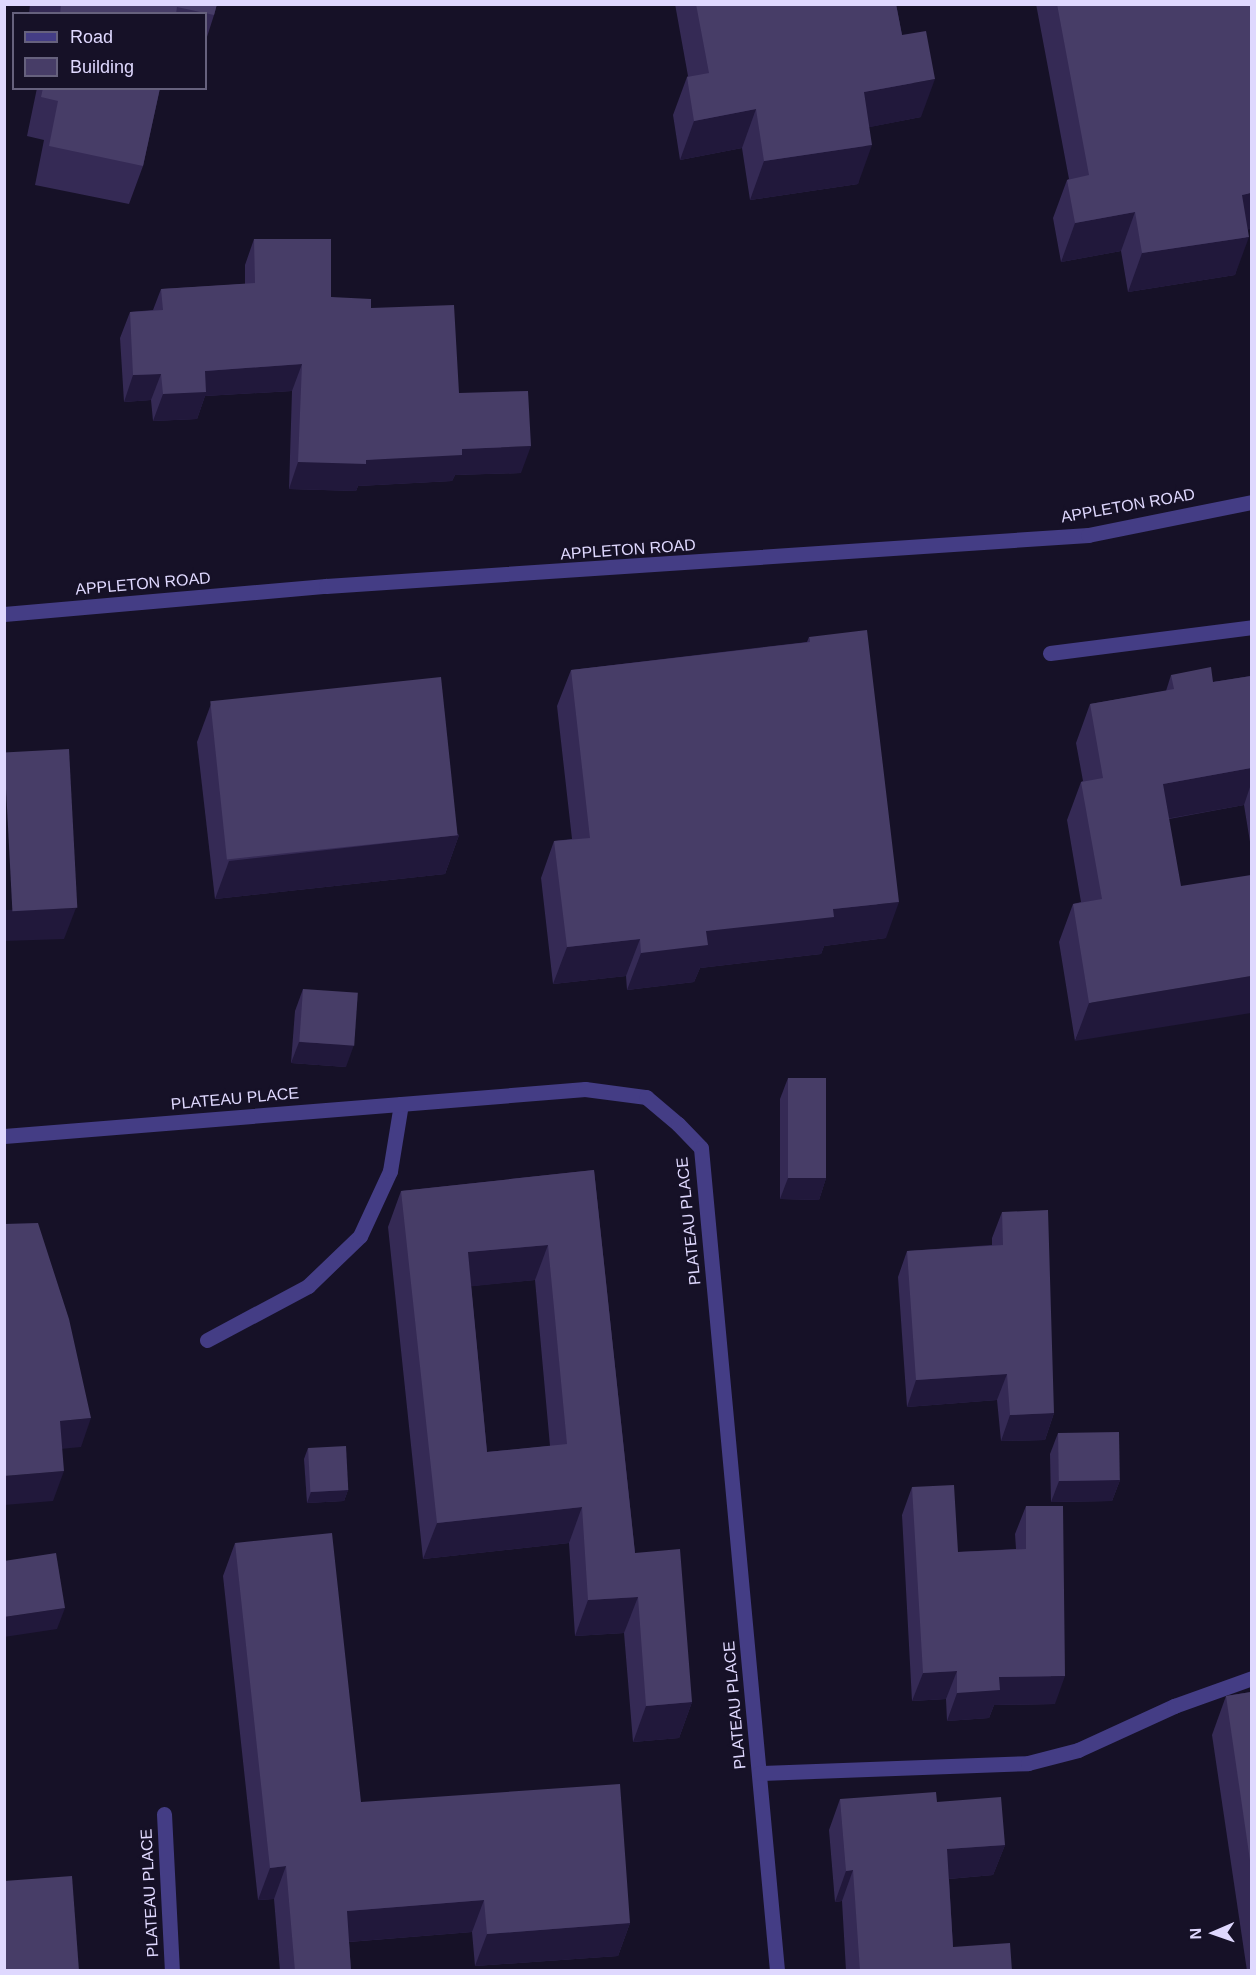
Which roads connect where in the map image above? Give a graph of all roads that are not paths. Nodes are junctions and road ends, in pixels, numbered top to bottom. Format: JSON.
{"nodes":[{"id":1,"x":1251,"y":502,"type":"edge"},
{"id":2,"x":4,"y":614,"type":"edge"},
{"id":3,"x":1251,"y":627,"type":"edge"},
{"id":4,"x":1050,"y":653,"type":"dead end"},
{"id":5,"x":401,"y":1104,"type":"junction"},
{"id":6,"x":4,"y":1136,"type":"edge"},
{"id":7,"x":207,"y":1340,"type":"dead end"},
{"id":8,"x":1251,"y":1678,"type":"edge"},
{"id":9,"x":759,"y":1773,"type":"junction"},
{"id":10,"x":164,"y":1814,"type":"dead end"},
{"id":11,"x":172,"y":1971,"type":"edge"},
{"id":12,"x":777,"y":1971,"type":"edge"}],
"edges":[{"from":1,"to":2,"type":"street","name":"APPLETON ROAD"},
{"from":3,"to":4,"type":"street"},
{"from":5,"to":6,"type":"street","name":"PLATEAU PLACE"},
{"from":5,"to":7,"type":"street"},
{"from":5,"to":9,"type":"street","name":"PLATEAU PLACE"},
{"from":8,"to":9,"type":"street"},
{"from":9,"to":12,"type":"street","name":"PLATEAU PLACE"},
{"from":10,"to":11,"type":"street","name":"PLATEAU PLACE"}]}
